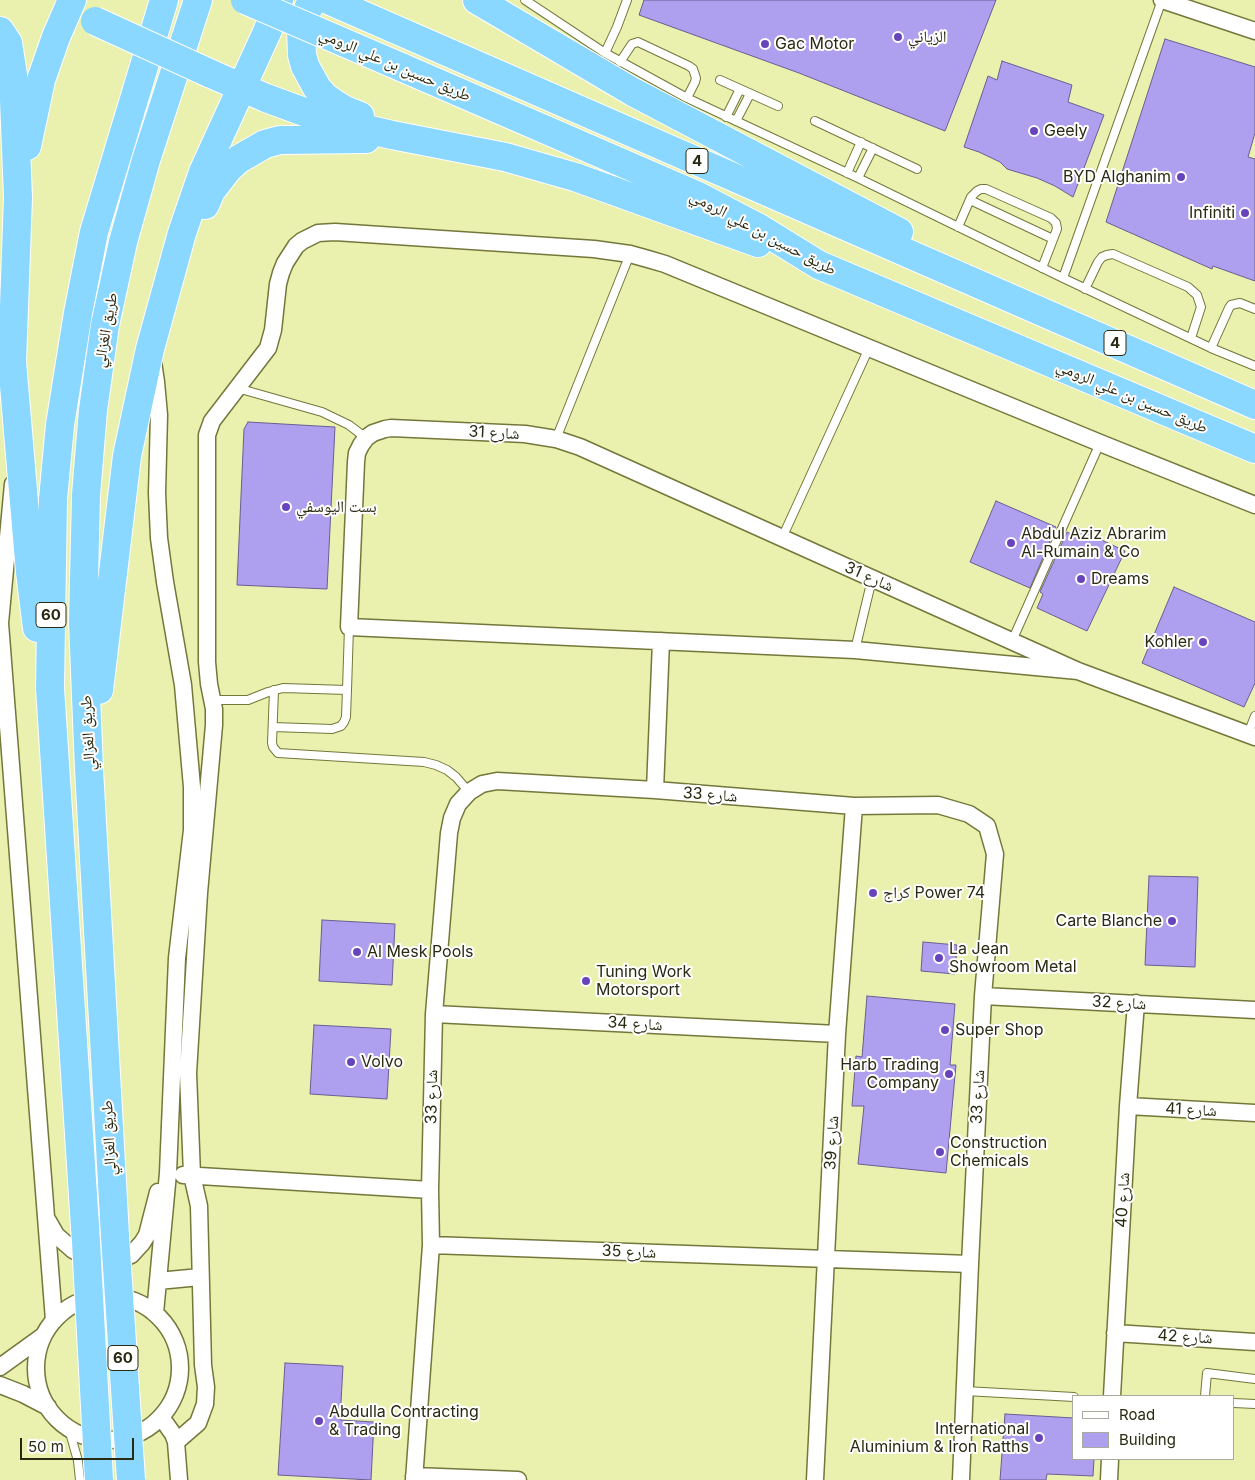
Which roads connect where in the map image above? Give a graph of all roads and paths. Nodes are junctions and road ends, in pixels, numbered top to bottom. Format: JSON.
{"nodes":[{"id":1,"x":164,"y":0,"type":"edge"},
{"id":2,"x":198,"y":0,"type":"edge"},
{"id":3,"x":245,"y":0,"type":"edge"},
{"id":4,"x":279,"y":0,"type":"edge"},
{"id":5,"x":312,"y":0,"type":"edge"},
{"id":6,"x":328,"y":0,"type":"edge"},
{"id":7,"x":477,"y":0,"type":"edge"},
{"id":8,"x":525,"y":0,"type":"edge"},
{"id":9,"x":627,"y":0,"type":"edge"},
{"id":10,"x":1162,"y":0,"type":"edge"},
{"id":11,"x":63,"y":3,"type":"edge"},
{"id":12,"x":0,"y":31,"type":"edge"},
{"id":13,"x":1255,"y":31,"type":"edge"},
{"id":14,"x":605,"y":53,"type":"junction"},
{"id":15,"x":620,"y":62,"type":"junction"},
{"id":16,"x":720,"y":80,"type":"dead end"},
{"id":17,"x":241,"y":87,"type":"junction"},
{"id":18,"x":740,"y":89,"type":"junction"},
{"id":19,"x":750,"y":94,"type":"junction"},
{"id":20,"x":687,"y":98,"type":"junction"},
{"id":21,"x":778,"y":106,"type":"dead end"},
{"id":22,"x":726,"y":116,"type":"junction"},
{"id":23,"x":736,"y":121,"type":"junction"},
{"id":24,"x":815,"y":121,"type":"dead end"},
{"id":25,"x":861,"y":142,"type":"junction"},
{"id":26,"x":434,"y":143,"type":"junction"},
{"id":27,"x":873,"y":148,"type":"junction"},
{"id":28,"x":917,"y":169,"type":"dead end"},
{"id":29,"x":847,"y":173,"type":"junction"},
{"id":30,"x":858,"y":178,"type":"junction"},
{"id":31,"x":18,"y":197,"type":"junction"},
{"id":32,"x":970,"y":200,"type":"junction"},
{"id":33,"x":958,"y":227,"type":"junction"},
{"id":34,"x":1053,"y":239,"type":"junction"},
{"id":35,"x":630,"y":254,"type":"junction"},
{"id":36,"x":818,"y":265,"type":"junction"},
{"id":37,"x":1042,"y":268,"type":"junction"},
{"id":38,"x":1063,"y":278,"type":"junction"},
{"id":39,"x":975,"y":282,"type":"junction"},
{"id":40,"x":1085,"y":289,"type":"junction"},
{"id":41,"x":165,"y":296,"type":"junction"},
{"id":42,"x":1255,"y":309,"type":"edge"},
{"id":43,"x":1191,"y":338,"type":"junction"},
{"id":44,"x":869,"y":348,"type":"junction"},
{"id":45,"x":1211,"y":348,"type":"junction"},
{"id":46,"x":150,"y":349,"type":"junction"},
{"id":47,"x":1255,"y":366,"type":"edge"},
{"id":48,"x":237,"y":388,"type":"junction"},
{"id":49,"x":1255,"y":405,"type":"edge"},
{"id":50,"x":366,"y":438,"type":"junction"},
{"id":51,"x":556,"y":439,"type":"junction"},
{"id":52,"x":1100,"y":443,"type":"junction"},
{"id":53,"x":19,"y":447,"type":"junction"},
{"id":54,"x":1255,"y":449,"type":"edge"},
{"id":55,"x":12,"y":489,"type":"junction"},
{"id":56,"x":1255,"y":505,"type":"edge"},
{"id":57,"x":0,"y":536,"type":"edge"},
{"id":58,"x":782,"y":538,"type":"junction"},
{"id":59,"x":872,"y":578,"type":"junction"},
{"id":60,"x":349,"y":627,"type":"junction"},
{"id":61,"x":661,"y":641,"type":"junction"},
{"id":62,"x":1012,"y":641,"type":"junction"},
{"id":63,"x":855,"y":650,"type":"junction"},
{"id":64,"x":1078,"y":671,"type":"junction"},
{"id":65,"x":50,"y":688,"type":"junction"},
{"id":66,"x":3,"y":690,"type":"edge"},
{"id":67,"x":274,"y":690,"type":"junction"},
{"id":68,"x":348,"y":690,"type":"junction"},
{"id":69,"x":213,"y":700,"type":"junction"},
{"id":70,"x":1255,"y":716,"type":"edge"},
{"id":71,"x":273,"y":727,"type":"junction"},
{"id":72,"x":1251,"y":735,"type":"edge"},
{"id":73,"x":89,"y":769,"type":"junction"},
{"id":74,"x":655,"y":790,"type":"junction"},
{"id":75,"x":469,"y":792,"type":"junction"},
{"id":76,"x":854,"y":806,"type":"junction"},
{"id":77,"x":983,"y":996,"type":"junction"},
{"id":78,"x":1136,"y":1003,"type":"junction"},
{"id":79,"x":1255,"y":1010,"type":"edge"},
{"id":80,"x":434,"y":1014,"type":"junction"},
{"id":81,"x":837,"y":1034,"type":"junction"},
{"id":82,"x":1128,"y":1106,"type":"junction"},
{"id":83,"x":1255,"y":1113,"type":"edge"},
{"id":84,"x":168,"y":1173,"type":"junction"},
{"id":85,"x":192,"y":1176,"type":"junction"},
{"id":86,"x":430,"y":1190,"type":"junction"},
{"id":87,"x":46,"y":1217,"type":"junction"},
{"id":88,"x":431,"y":1245,"type":"junction"},
{"id":89,"x":827,"y":1258,"type":"junction"},
{"id":90,"x":970,"y":1264,"type":"junction"},
{"id":91,"x":200,"y":1277,"type":"junction"},
{"id":92,"x":158,"y":1281,"type":"junction"},
{"id":93,"x":155,"y":1313,"type":"junction"},
{"id":94,"x":54,"y":1320,"type":"junction"},
{"id":95,"x":1115,"y":1333,"type":"junction"},
{"id":96,"x":43,"y":1336,"type":"junction"},
{"id":97,"x":1255,"y":1342,"type":"edge"},
{"id":98,"x":0,"y":1367,"type":"edge"},
{"id":99,"x":1255,"y":1379,"type":"edge"},
{"id":100,"x":0,"y":1385,"type":"edge"},
{"id":101,"x":965,"y":1391,"type":"junction"},
{"id":102,"x":1112,"y":1395,"type":"edge"},
{"id":103,"x":1205,"y":1395,"type":"edge"},
{"id":104,"x":1072,"y":1397,"type":"edge"},
{"id":105,"x":1235,"y":1403,"type":"edge"},
{"id":106,"x":1255,"y":1404,"type":"edge"},
{"id":107,"x":48,"y":1408,"type":"junction"},
{"id":108,"x":161,"y":1417,"type":"junction"},
{"id":109,"x":69,"y":1429,"type":"junction"},
{"id":110,"x":176,"y":1442,"type":"junction"},
{"id":111,"x":1110,"y":1460,"type":"edge"},
{"id":112,"x":414,"y":1478,"type":"edge"},
{"id":113,"x":80,"y":1480,"type":"edge"},
{"id":114,"x":99,"y":1480,"type":"edge"},
{"id":115,"x":131,"y":1480,"type":"edge"},
{"id":116,"x":178,"y":1480,"type":"edge"},
{"id":117,"x":518,"y":1480,"type":"edge"},
{"id":118,"x":815,"y":1480,"type":"edge"},
{"id":119,"x":961,"y":1480,"type":"edge"},
{"id":120,"x":1109,"y":1480,"type":"edge"}],
"edges":[{"from":1,"to":65,"type":"highway","name":"طريق الغزالي","number":"60"},
{"from":2,"to":73,"type":"highway","name":"طريق الغزالي","number":"60"},
{"from":3,"to":36,"type":"highway","name":"طريق حسين بن علي الرومي","number":"4","bridge":true},
{"from":4,"to":17,"type":"highway"},
{"from":5,"to":26,"type":"highway"},
{"from":6,"to":39,"type":"highway","name":"طريق حسين بن علي الرومي","number":"4"},
{"from":7,"to":39,"type":"highway"},
{"from":8,"to":14,"type":"lane"},
{"from":9,"to":14,"type":"lane"},
{"from":10,"to":13,"type":"street"},
{"from":10,"to":38,"type":"lane"},
{"from":11,"to":17,"type":"highway","bridge":true},
{"from":11,"to":31,"type":"highway"},
{"from":12,"to":31,"type":"highway"},
{"from":14,"to":15,"type":"lane"},
{"from":15,"to":20,"type":"lane"},
{"from":15,"to":20,"type":"lane"},
{"from":16,"to":18,"type":"lane"},
{"from":17,"to":26,"type":"highway"},
{"from":17,"to":41,"type":"highway"},
{"from":18,"to":19,"type":"lane"},
{"from":18,"to":22,"type":"lane"},
{"from":19,"to":21,"type":"lane"},
{"from":19,"to":23,"type":"lane"},
{"from":20,"to":22,"type":"lane"},
{"from":22,"to":23,"type":"lane"},
{"from":23,"to":29,"type":"lane"},
{"from":24,"to":25,"type":"lane"},
{"from":25,"to":27,"type":"lane"},
{"from":25,"to":29,"type":"lane"},
{"from":26,"to":36,"type":"highway"},
{"from":26,"to":41,"type":"highway"},
{"from":27,"to":28,"type":"lane"},
{"from":27,"to":30,"type":"lane"},
{"from":29,"to":30,"type":"lane"},
{"from":30,"to":33,"type":"lane"},
{"from":31,"to":53,"type":"highway"},
{"from":32,"to":33,"type":"lane"},
{"from":32,"to":34,"type":"lane"},
{"from":32,"to":34,"type":"lane"},
{"from":33,"to":37,"type":"lane"},
{"from":34,"to":37,"type":"lane"},
{"from":35,"to":44,"type":"street"},
{"from":35,"to":48,"type":"street"},
{"from":35,"to":51,"type":"lane"},
{"from":36,"to":54,"type":"highway","name":"طريق حسين بن علي الرومي","number":"4"},
{"from":37,"to":38,"type":"lane"},
{"from":38,"to":40,"type":"lane"},
{"from":39,"to":49,"type":"highway","name":"طريق حسين بن علي الرومي","number":"4"},
{"from":40,"to":43,"type":"lane"},
{"from":40,"to":43,"type":"lane"},
{"from":41,"to":46,"type":"highway"},
{"from":42,"to":45,"type":"lane"},
{"from":43,"to":45,"type":"lane"},
{"from":44,"to":52,"type":"street"},
{"from":44,"to":58,"type":"lane"},
{"from":45,"to":47,"type":"lane"},
{"from":46,"to":73,"type":"highway"},
{"from":46,"to":84,"type":"street"},
{"from":48,"to":50,"type":"lane"},
{"from":48,"to":69,"type":"street"},
{"from":50,"to":51,"type":"street","name":"شارع 31"},
{"from":50,"to":60,"type":"street"},
{"from":51,"to":58,"type":"street","name":"شارع 31"},
{"from":52,"to":56,"type":"street"},
{"from":52,"to":62,"type":"lane"},
{"from":53,"to":55,"type":"street"},
{"from":53,"to":65,"type":"highway"},
{"from":55,"to":57,"type":"street"},
{"from":55,"to":66,"type":"street"},
{"from":58,"to":59,"type":"street","name":"شارع 31"},
{"from":59,"to":62,"type":"street","name":"شارع 31"},
{"from":59,"to":63,"type":"lane"},
{"from":60,"to":61,"type":"street","name":"شارع 31"},
{"from":60,"to":68,"type":"lane"},
{"from":61,"to":63,"type":"street","name":"شارع 31"},
{"from":61,"to":74,"type":"street"},
{"from":62,"to":64,"type":"street","name":"شارع 31"},
{"from":63,"to":64,"type":"street","name":"شارع 31"},
{"from":64,"to":72,"type":"street","name":"شارع 31"},
{"from":65,"to":114,"type":"highway","name":"طريق الغزالي","number":"60","bridge":true},
{"from":66,"to":87,"type":"street"},
{"from":67,"to":68,"type":"lane"},
{"from":67,"to":69,"type":"lane"},
{"from":67,"to":71,"type":"lane"},
{"from":68,"to":71,"type":"lane"},
{"from":69,"to":85,"type":"street"},
{"from":70,"to":72,"type":"lane"},
{"from":71,"to":75,"type":"lane"},
{"from":73,"to":115,"type":"highway","name":"طريق الغزالي","number":"60","bridge":true},
{"from":74,"to":75,"type":"street","name":"شارع 33"},
{"from":74,"to":76,"type":"street","name":"شارع 33"},
{"from":75,"to":80,"type":"street","name":"شارع 33"},
{"from":76,"to":77,"type":"street","name":"شارع 33"},
{"from":76,"to":81,"type":"street","name":"شارع 39"},
{"from":77,"to":78,"type":"street","name":"32 شارع"},
{"from":77,"to":90,"type":"street","name":"شارع 33"},
{"from":78,"to":79,"type":"street","name":"32 شارع"},
{"from":78,"to":82,"type":"street","name":"شارع 40"},
{"from":80,"to":81,"type":"street","name":"شارع 34"},
{"from":80,"to":86,"type":"street","name":"شارع 33"},
{"from":81,"to":89,"type":"street","name":"شارع 39"},
{"from":82,"to":83,"type":"street","name":"شارع 41"},
{"from":82,"to":95,"type":"street","name":"شارع 40"},
{"from":84,"to":85,"type":"street"},
{"from":84,"to":87,"type":"street"},
{"from":84,"to":92,"type":"street"},
{"from":85,"to":86,"type":"street"},
{"from":85,"to":91,"type":"street"},
{"from":86,"to":88,"type":"street","name":"شارع 33"},
{"from":87,"to":94,"type":"street"},
{"from":88,"to":89,"type":"street","name":"شارع 35"},
{"from":88,"to":112,"type":"street","name":"شارع 33"},
{"from":89,"to":90,"type":"street","name":"شارع 35"},
{"from":89,"to":118,"type":"street","name":"شارع 39"},
{"from":90,"to":101,"type":"street","name":"شارع 33"},
{"from":91,"to":92,"type":"street"},
{"from":91,"to":110,"type":"street"},
{"from":92,"to":93,"type":"street"},
{"from":93,"to":94,"type":"street"},
{"from":93,"to":108,"type":"street"},
{"from":94,"to":96,"type":"street"},
{"from":95,"to":97,"type":"street","name":"شارع 42"},
{"from":95,"to":102,"type":"street","name":"شارع 40"},
{"from":96,"to":98,"type":"street"},
{"from":96,"to":107,"type":"street"},
{"from":99,"to":103,"type":"lane"},
{"from":100,"to":107,"type":"street"},
{"from":101,"to":104,"type":"lane"},
{"from":101,"to":119,"type":"street","name":"شارع 33"},
{"from":105,"to":106,"type":"lane"},
{"from":107,"to":109,"type":"street"},
{"from":108,"to":109,"type":"street"},
{"from":108,"to":110,"type":"street"},
{"from":109,"to":113,"type":"lane"},
{"from":110,"to":116,"type":"street"},
{"from":111,"to":120,"type":"street"},
{"from":112,"to":117,"type":"street"}]}
